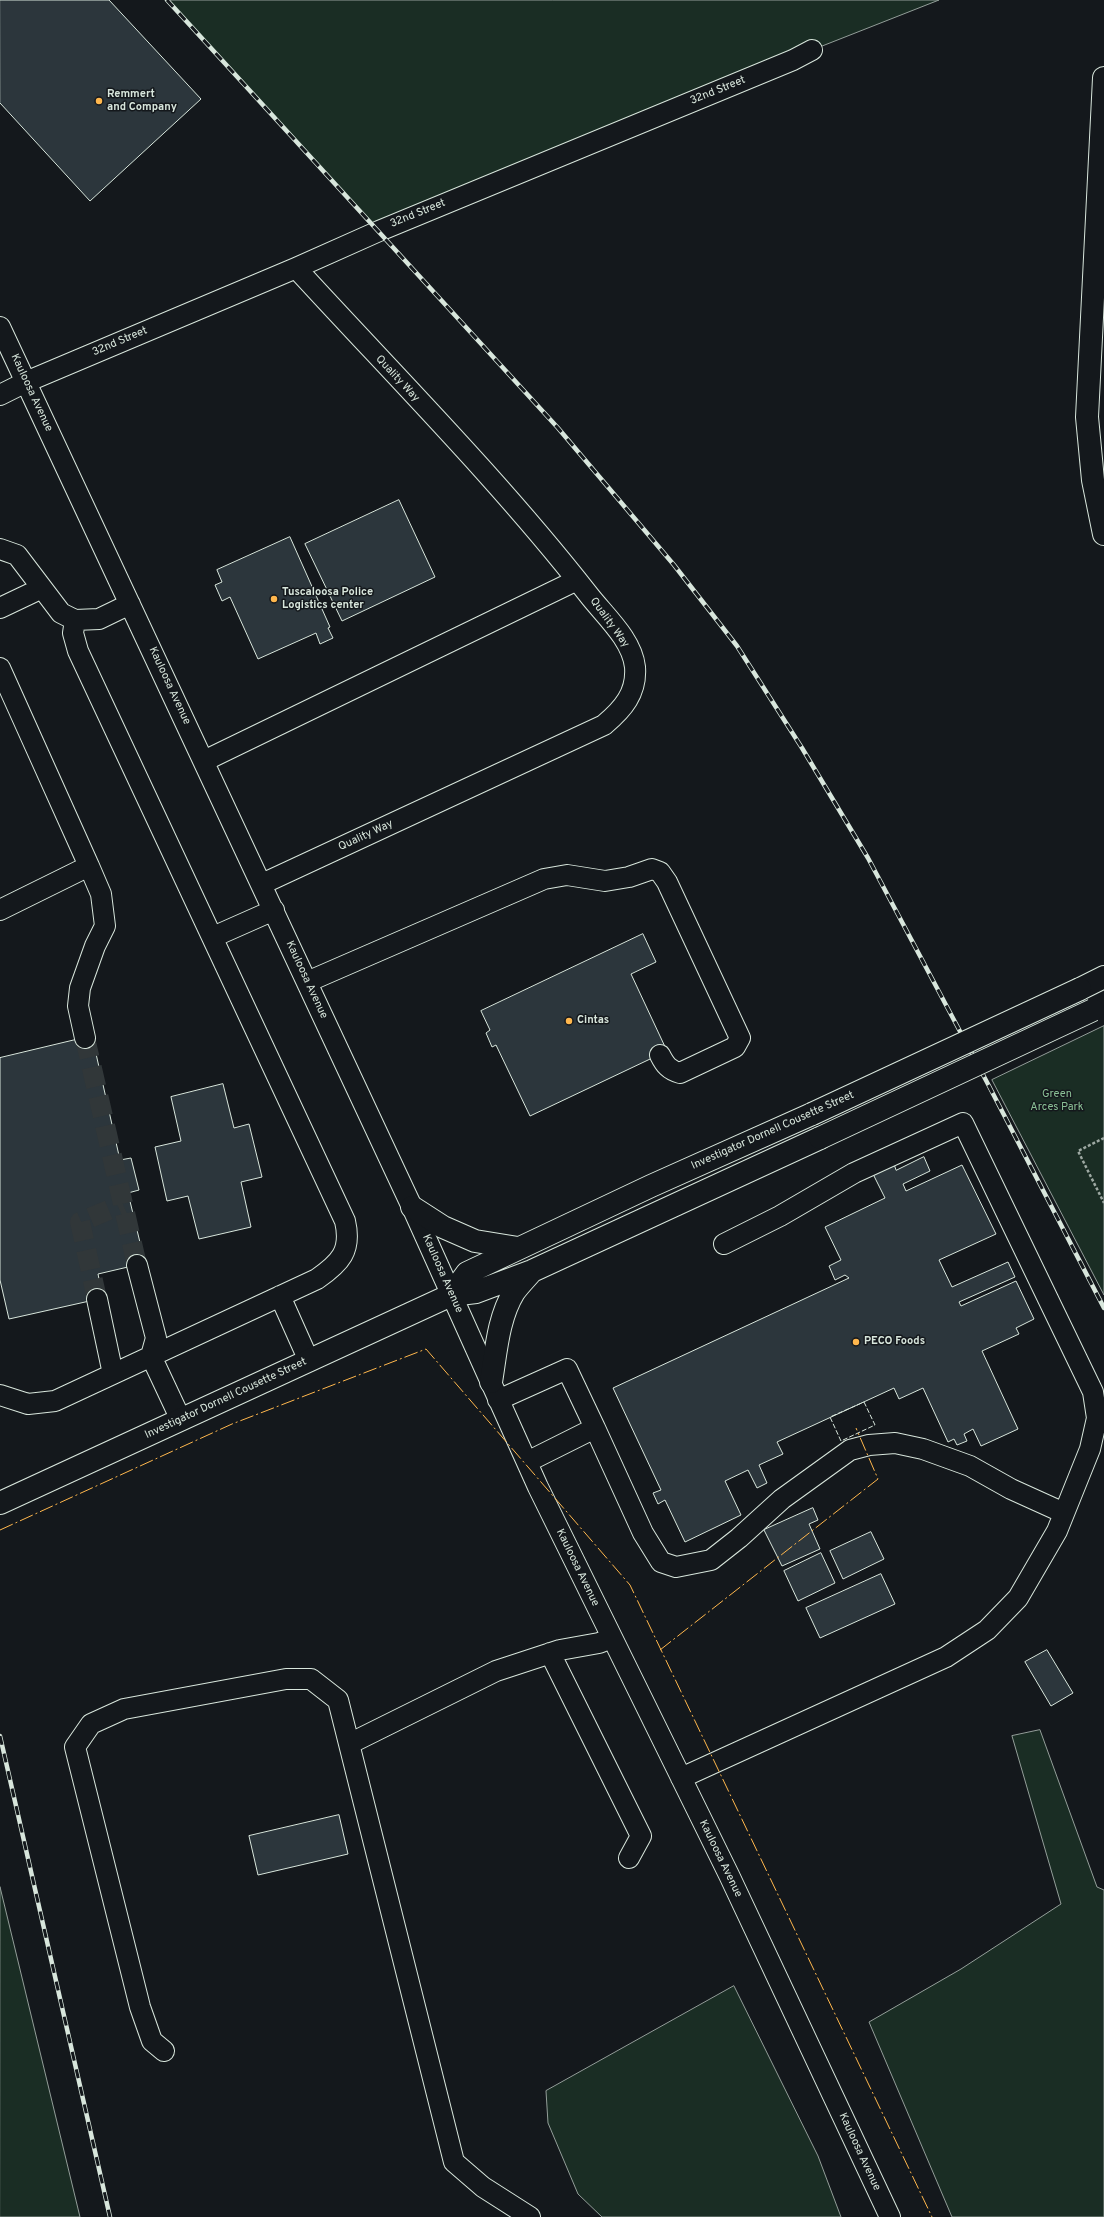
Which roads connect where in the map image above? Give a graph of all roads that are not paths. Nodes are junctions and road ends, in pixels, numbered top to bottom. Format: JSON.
{"nodes":[{"id":1,"x":812,"y":50,"type":"dead end"},
{"id":2,"x":1104,"y":78,"type":"edge"},
{"id":3,"x":296,"y":268,"type":"junction"},
{"id":4,"x":0,"y":327,"type":"edge"},
{"id":5,"x":26,"y":382,"type":"junction"},
{"id":6,"x":0,"y":395,"type":"edge"},
{"id":7,"x":1104,"y":534,"type":"edge"},
{"id":8,"x":0,"y":550,"type":"edge"},
{"id":9,"x":578,"y":580,"type":"junction"},
{"id":10,"x":42,"y":588,"type":"junction"},
{"id":11,"x":130,"y":604,"type":"junction"},
{"id":12,"x":0,"y":608,"type":"edge"},
{"id":13,"x":74,"y":620,"type":"junction"},
{"id":14,"x":0,"y":668,"type":"edge"},
{"id":15,"x":204,"y":761,"type":"junction"},
{"id":16,"x":89,"y":866,"type":"junction"},
{"id":17,"x":262,"y":884,"type":"junction"},
{"id":18,"x":0,"y":910,"type":"edge"},
{"id":19,"x":274,"y":910,"type":"junction"},
{"id":20,"x":213,"y":937,"type":"junction"},
{"id":21,"x":1104,"y":977,"type":"edge"},
{"id":22,"x":307,"y":982,"type":"junction"},
{"id":23,"x":1099,"y":1007,"type":"edge"},
{"id":24,"x":85,"y":1038,"type":"tunnel mouth"},
{"id":25,"x":660,"y":1055,"type":"dead end"},
{"id":26,"x":412,"y":1207,"type":"junction"},
{"id":27,"x":724,"y":1244,"type":"dead end"},
{"id":28,"x":518,"y":1248,"type":"junction"},
{"id":29,"x":137,"y":1265,"type":"tunnel mouth"},
{"id":30,"x":532,"y":1271,"type":"junction"},
{"id":31,"x":451,"y":1295,"type":"junction"},
{"id":32,"x":280,"y":1296,"type":"junction"},
{"id":33,"x":97,"y":1299,"type":"tunnel mouth"},
{"id":34,"x":151,"y":1356,"type":"junction"},
{"id":35,"x":309,"y":1361,"type":"junction"},
{"id":36,"x":113,"y":1374,"type":"junction"},
{"id":37,"x":494,"y":1391,"type":"junction"},
{"id":38,"x":0,"y":1396,"type":"edge"},
{"id":39,"x":181,"y":1420,"type":"junction"},
{"id":40,"x":595,"y":1428,"type":"junction"},
{"id":41,"x":527,"y":1462,"type":"junction"},
{"id":42,"x":0,"y":1503,"type":"edge"},
{"id":43,"x":1064,"y":1513,"type":"junction"},
{"id":44,"x":612,"y":1638,"type":"junction"},
{"id":45,"x":550,"y":1653,"type":"junction"},
{"id":46,"x":349,"y":1744,"type":"junction"},
{"id":47,"x":681,"y":1778,"type":"junction"},
{"id":48,"x":629,"y":1858,"type":"dead end"},
{"id":49,"x":164,"y":2051,"type":"dead end"},
{"id":50,"x":530,"y":2217,"type":"edge"},
{"id":51,"x":890,"y":2217,"type":"edge"}],
"edges":[{"from":1,"to":3,"type":"street","name":"32nd Street"},
{"from":2,"to":7,"type":"main road"},
{"from":3,"to":5,"type":"street","name":"32nd Street"},
{"from":3,"to":9,"type":"street","name":"Quality Way"},
{"from":4,"to":5,"type":"street","name":"Kauloosa Avenue"},
{"from":5,"to":6,"type":"street","name":"32nd Street"},
{"from":5,"to":11,"type":"street","name":"Kauloosa Avenue"},
{"from":8,"to":10,"type":"street"},
{"from":9,"to":15,"type":"street"},
{"from":9,"to":17,"type":"street","name":"Quality Way"},
{"from":10,"to":12,"type":"street"},
{"from":10,"to":13,"type":"street"},
{"from":11,"to":13,"type":"street"},
{"from":11,"to":15,"type":"street","name":"Kauloosa Avenue"},
{"from":13,"to":20,"type":"street"},
{"from":14,"to":16,"type":"street"},
{"from":15,"to":17,"type":"street","name":"Kauloosa Avenue"},
{"from":16,"to":18,"type":"street"},
{"from":16,"to":24,"type":"street"},
{"from":17,"to":19,"type":"street","name":"Kauloosa Avenue"},
{"from":19,"to":20,"type":"street"},
{"from":19,"to":22,"type":"street","name":"Kauloosa Avenue"},
{"from":20,"to":32,"type":"street"},
{"from":21,"to":28,"type":"main road","name":"Investigator Dornell Cousette Street","bridge":true},
{"from":22,"to":25,"type":"street"},
{"from":22,"to":26,"type":"street","name":"Kauloosa Avenue"},
{"from":23,"to":30,"type":"main road","name":"Investigator Dornell Cousette Street","bridge":true},
{"from":26,"to":28,"type":"main road"},
{"from":26,"to":31,"type":"street","name":"Kauloosa Avenue"},
{"from":27,"to":43,"type":"street"},
{"from":28,"to":31,"type":"main road","name":"Investigator Dornell Cousette Street"},
{"from":29,"to":34,"type":"street"},
{"from":30,"to":31,"type":"main road","name":"Investigator Dornell Cousette Street"},
{"from":30,"to":37,"type":"main road"},
{"from":31,"to":35,"type":"main road","name":"Investigator Dornell Cousette Street"},
{"from":31,"to":37,"type":"street","name":"Kauloosa Avenue"},
{"from":32,"to":34,"type":"street"},
{"from":32,"to":35,"type":"street"},
{"from":33,"to":36,"type":"street"},
{"from":34,"to":36,"type":"street"},
{"from":34,"to":39,"type":"street"},
{"from":35,"to":39,"type":"main road","name":"Investigator Dornell Cousette Street"},
{"from":36,"to":38,"type":"street"},
{"from":37,"to":40,"type":"street"},
{"from":37,"to":41,"type":"street","name":"Kauloosa Avenue"},
{"from":39,"to":42,"type":"main road","name":"Investigator Dornell Cousette Street"},
{"from":40,"to":41,"type":"street"},
{"from":40,"to":43,"type":"street"},
{"from":41,"to":44,"type":"street","name":"Kauloosa Avenue"},
{"from":43,"to":47,"type":"street"},
{"from":44,"to":45,"type":"street"},
{"from":44,"to":47,"type":"street","name":"Kauloosa Avenue"},
{"from":45,"to":46,"type":"street"},
{"from":45,"to":48,"type":"street"},
{"from":46,"to":49,"type":"street"},
{"from":46,"to":50,"type":"street"},
{"from":47,"to":51,"type":"street","name":"Kauloosa Avenue"}]}
